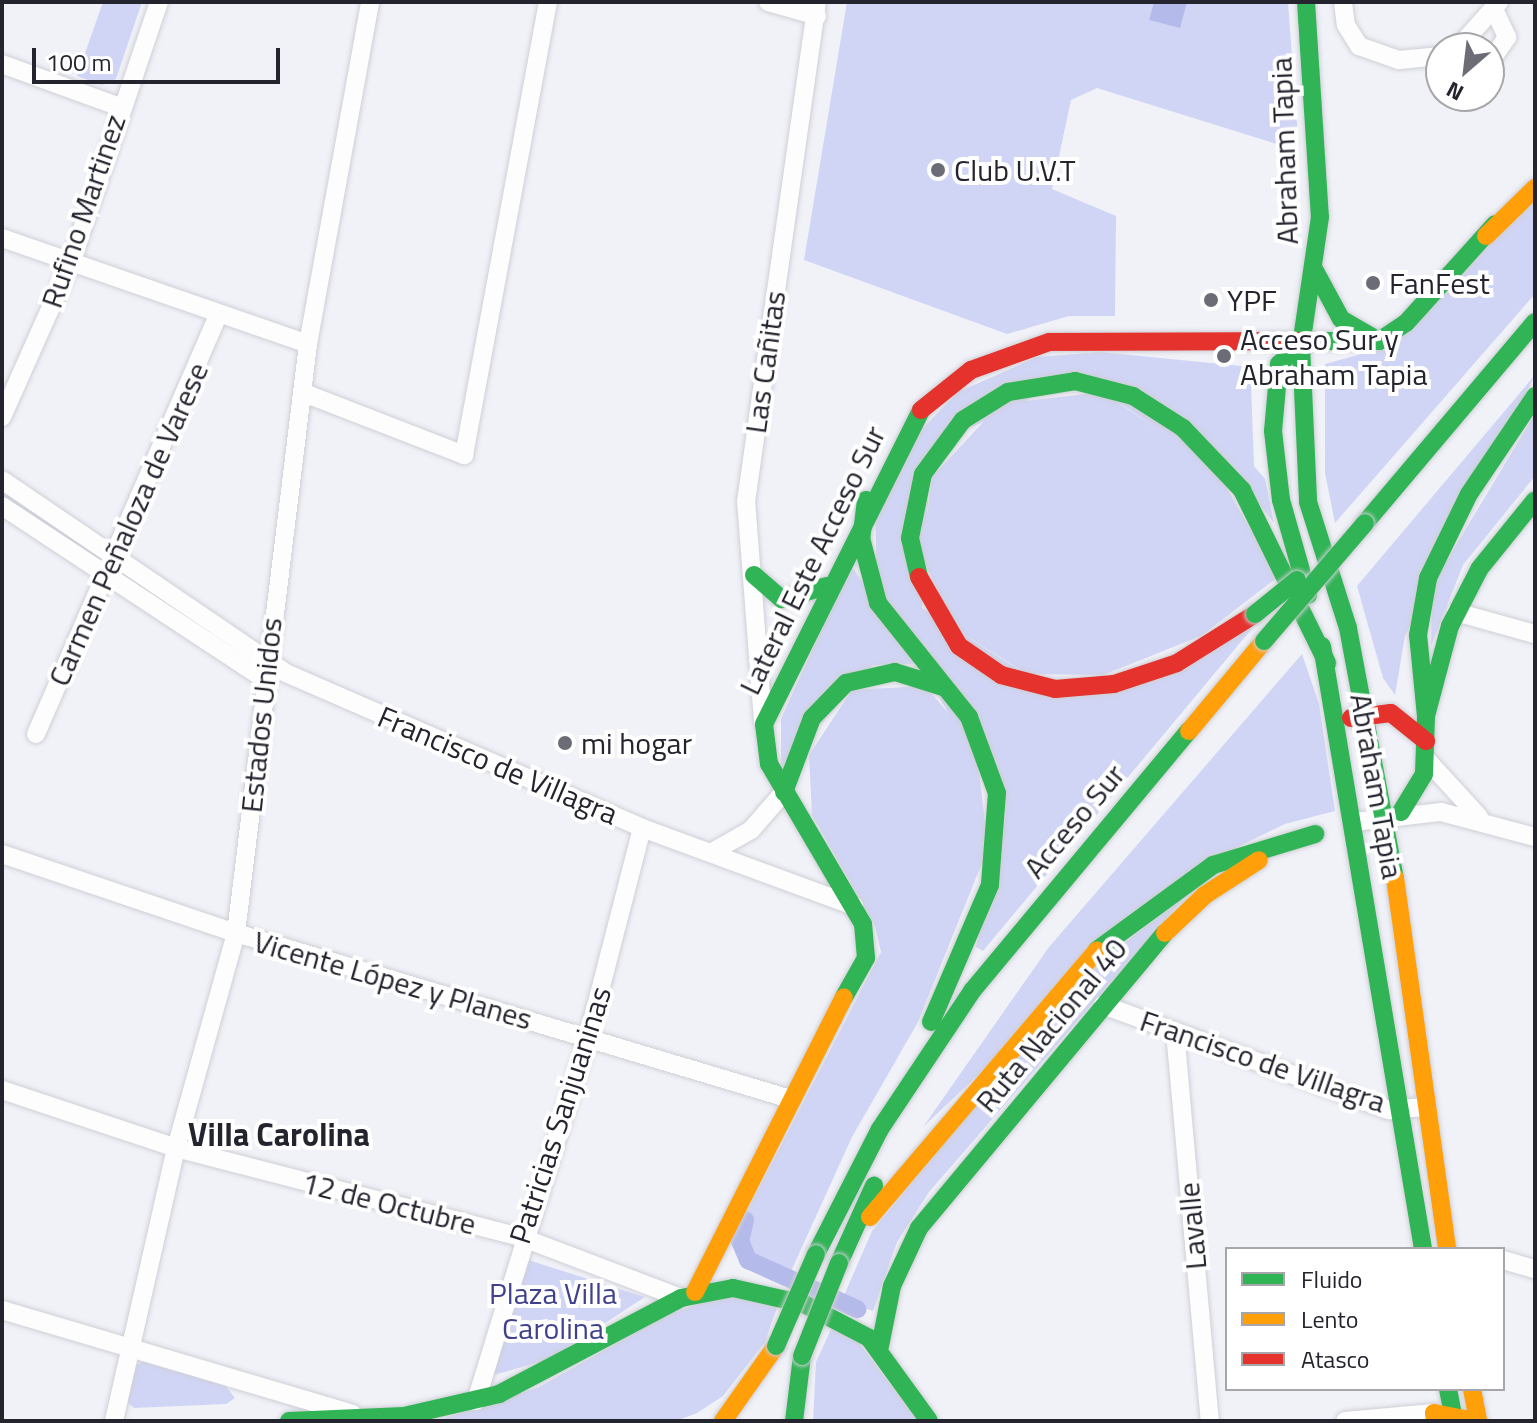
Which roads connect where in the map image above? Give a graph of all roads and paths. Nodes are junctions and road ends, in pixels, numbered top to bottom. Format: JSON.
{"nodes":[{"id":1,"x":159,"y":2,"type":"edge"},
{"id":2,"x":370,"y":2,"type":"edge"},
{"id":3,"x":548,"y":2,"type":"edge"},
{"id":4,"x":768,"y":2,"type":"edge"},
{"id":5,"x":1306,"y":2,"type":"edge"},
{"id":6,"x":1343,"y":2,"type":"edge"},
{"id":7,"x":1496,"y":6,"type":"edge"},
{"id":8,"x":817,"y":9,"type":"edge"},
{"id":9,"x":1472,"y":32,"type":"edge"},
{"id":10,"x":1505,"y":40,"type":"edge"},
{"id":11,"x":1425,"y":58,"type":"edge"},
{"id":12,"x":2,"y":64,"type":"edge"},
{"id":13,"x":120,"y":107,"type":"junction"},
{"id":14,"x":1535,"y":175,"type":"edge"},
{"id":15,"x":1535,"y":188,"type":"edge"},
{"id":16,"x":1486,"y":236,"type":"junction"},
{"id":17,"x":2,"y":238,"type":"edge"},
{"id":18,"x":71,"y":262,"type":"junction"},
{"id":19,"x":1314,"y":269,"type":"junction"},
{"id":20,"x":219,"y":314,"type":"junction"},
{"id":21,"x":1535,"y":322,"type":"edge"},
{"id":22,"x":1379,"y":341,"type":"junction"},
{"id":23,"x":308,"y":344,"type":"junction"},
{"id":24,"x":1252,"y":345,"type":"junction"},
{"id":25,"x":1301,"y":345,"type":"junction"},
{"id":26,"x":1535,"y":349,"type":"edge"},
{"id":27,"x":1279,"y":364,"type":"junction"},
{"id":28,"x":304,"y":393,"type":"junction"},
{"id":29,"x":1535,"y":396,"type":"edge"},
{"id":30,"x":4,"y":408,"type":"edge"},
{"id":31,"x":2,"y":480,"type":"edge"},
{"id":32,"x":866,"y":500,"type":"junction"},
{"id":33,"x":1535,"y":500,"type":"edge"},
{"id":34,"x":1308,"y":502,"type":"junction"},
{"id":35,"x":2,"y":506,"type":"edge"},
{"id":36,"x":1359,"y":530,"type":"junction"},
{"id":37,"x":114,"y":555,"type":"junction"},
{"id":38,"x":105,"y":573,"type":"junction"},
{"id":39,"x":754,"y":575,"type":"junction"},
{"id":40,"x":827,"y":586,"type":"junction"},
{"id":41,"x":1456,"y":612,"type":"junction"},
{"id":42,"x":1535,"y":634,"type":"edge"},
{"id":43,"x":266,"y":655,"type":"junction"},
{"id":44,"x":1327,"y":663,"type":"junction"},
{"id":45,"x":286,"y":673,"type":"junction"},
{"id":46,"x":266,"y":680,"type":"junction"},
{"id":47,"x":950,"y":691,"type":"junction"},
{"id":48,"x":1366,"y":714,"type":"junction"},
{"id":49,"x":1426,"y":716,"type":"junction"},
{"id":50,"x":1339,"y":721,"type":"junction"},
{"id":51,"x":764,"y":724,"type":"junction"},
{"id":52,"x":36,"y":734,"type":"dead end"},
{"id":53,"x":1426,"y":750,"type":"junction"},
{"id":54,"x":784,"y":792,"type":"junction"},
{"id":55,"x":1394,"y":813,"type":"junction"},
{"id":56,"x":1354,"y":822,"type":"junction"},
{"id":57,"x":1488,"y":823,"type":"junction"},
{"id":58,"x":642,"y":828,"type":"junction"},
{"id":59,"x":1315,"y":834,"type":"junction"},
{"id":60,"x":1535,"y":837,"type":"edge"},
{"id":61,"x":714,"y":851,"type":"junction"},
{"id":62,"x":2,"y":854,"type":"edge"},
{"id":63,"x":854,"y":906,"type":"junction"},
{"id":64,"x":236,"y":933,"type":"junction"},
{"id":65,"x":1103,"y":1005,"type":"junction"},
{"id":66,"x":1175,"y":1031,"type":"junction"},
{"id":67,"x":588,"y":1037,"type":"junction"},
{"id":68,"x":2,"y":1090,"type":"edge"},
{"id":69,"x":787,"y":1098,"type":"junction"},
{"id":70,"x":1424,"y":1107,"type":"junction"},
{"id":71,"x":1401,"y":1109,"type":"junction"},
{"id":72,"x":176,"y":1148,"type":"junction"},
{"id":73,"x":864,"y":1157,"type":"junction"},
{"id":74,"x":521,"y":1237,"type":"junction"},
{"id":75,"x":1423,"y":1247,"type":"edge"},
{"id":76,"x":1452,"y":1247,"type":"edge"},
{"id":77,"x":1505,"y":1261,"type":"edge"},
{"id":78,"x":839,"y":1263,"type":"junction"},
{"id":79,"x":1535,"y":1269,"type":"edge"},
{"id":80,"x":688,"y":1295,"type":"junction"},
{"id":81,"x":2,"y":1310,"type":"edge"},
{"id":82,"x":129,"y":1344,"type":"junction"},
{"id":83,"x":880,"y":1346,"type":"junction"},
{"id":84,"x":1448,"y":1391,"type":"edge"},
{"id":85,"x":1472,"y":1391,"type":"edge"},
{"id":86,"x":476,"y":1401,"type":"junction"},
{"id":87,"x":724,"y":1416,"type":"edge"},
{"id":88,"x":1444,"y":1418,"type":"edge"},
{"id":89,"x":365,"y":1419,"type":"junction"},
{"id":90,"x":114,"y":1421,"type":"edge"},
{"id":91,"x":289,"y":1421,"type":"edge"},
{"id":92,"x":793,"y":1421,"type":"edge"},
{"id":93,"x":929,"y":1421,"type":"edge"},
{"id":94,"x":1210,"y":1421,"type":"edge"},
{"id":95,"x":1345,"y":1421,"type":"edge"},
{"id":96,"x":1477,"y":1421,"type":"edge"}],
"edges":[{"from":1,"to":13,"type":"street","name":"Rufino Martinez"},
{"from":2,"to":23,"type":"street","name":"Estados Unidos"},
{"from":3,"to":28,"type":"street"},
{"from":4,"to":8,"type":"street"},
{"from":5,"to":19,"type":"main road","name":"Abraham Tapia"},
{"from":6,"to":11,"type":"street"},
{"from":7,"to":9,"type":"street"},
{"from":7,"to":10,"type":"street"},
{"from":8,"to":39,"type":"street","name":"Las Cañitas"},
{"from":12,"to":13,"type":"street"},
{"from":13,"to":18,"type":"street","name":"Rufino Martinez"},
{"from":14,"to":16,"type":"main road"},
{"from":15,"to":16,"type":"main road"},
{"from":16,"to":22,"type":"main road"},
{"from":17,"to":18,"type":"street"},
{"from":18,"to":20,"type":"street"},
{"from":18,"to":30,"type":"street","name":"Rufino Martinez"},
{"from":19,"to":22,"type":"main road"},
{"from":19,"to":25,"type":"main road","name":"Abraham Tapia"},
{"from":20,"to":23,"type":"street"},
{"from":20,"to":37,"type":"street","name":"Carmen Peñaloza de Varese"},
{"from":21,"to":36,"type":"main road","name":"Acceso Sur"},
{"from":22,"to":25,"type":"main road","name":"Lateral Este Acceso Sur"},
{"from":23,"to":28,"type":"street","name":"Estados Unidos"},
{"from":24,"to":25,"type":"main road","name":"Lateral Este Acceso Sur"},
{"from":24,"to":27,"type":"main road"},
{"from":24,"to":32,"type":"main road","name":"Lateral Este Acceso Sur"},
{"from":25,"to":27,"type":"main road"},
{"from":25,"to":34,"type":"main road","name":"Abraham Tapia"},
{"from":26,"to":78,"type":"main road","name":"Acceso Sur"},
{"from":27,"to":34,"type":"main road"},
{"from":27,"to":44,"type":"main road","name":"Abraham Tapia"},
{"from":28,"to":43,"type":"street","name":"Estados Unidos"},
{"from":29,"to":49,"type":"main road"},
{"from":31,"to":37,"type":"street","name":"Francisco de Villagra"},
{"from":32,"to":40,"type":"main road","name":"Lateral Este Acceso Sur"},
{"from":32,"to":47,"type":"main road"},
{"from":33,"to":41,"type":"main road"},
{"from":34,"to":48,"type":"main road","name":"Abraham Tapia"},
{"from":35,"to":38,"type":"street"},
{"from":36,"to":44,"type":"main road","bridge":true},
{"from":36,"to":73,"type":"main road","name":"Acceso Sur","bridge":true},
{"from":37,"to":38,"type":"street","name":"Carmen Peñaloza de Varese"},
{"from":37,"to":43,"type":"street","name":"Francisco de Villagra"},
{"from":38,"to":46,"type":"street"},
{"from":38,"to":52,"type":"street","name":"Carmen Peñaloza de Varese"},
{"from":39,"to":40,"type":"main road"},
{"from":39,"to":51,"type":"street","name":"Las Cañitas"},
{"from":40,"to":51,"type":"main road","name":"Lateral Este Acceso Sur"},
{"from":41,"to":42,"type":"street"},
{"from":41,"to":49,"type":"main road"},
{"from":43,"to":45,"type":"street","name":"Francisco de Villagra"},
{"from":43,"to":46,"type":"street","name":"Estados Unidos"},
{"from":44,"to":50,"type":"main road","name":"Abraham Tapia"},
{"from":45,"to":46,"type":"street"},
{"from":45,"to":58,"type":"street","name":"Francisco de Villagra"},
{"from":46,"to":64,"type":"street","name":"Estados Unidos"},
{"from":47,"to":54,"type":"main road"},
{"from":47,"to":73,"type":"main road"},
{"from":48,"to":50,"type":"main road"},
{"from":48,"to":53,"type":"main road"},
{"from":48,"to":55,"type":"main road","name":"Abraham Tapia"},
{"from":49,"to":53,"type":"main road"},
{"from":50,"to":56,"type":"main road","name":"Abraham Tapia"},
{"from":51,"to":54,"type":"main road","name":"Lateral Este Acceso Sur"},
{"from":53,"to":55,"type":"main road"},
{"from":53,"to":57,"type":"street"},
{"from":54,"to":61,"type":"street"},
{"from":54,"to":63,"type":"main road","name":"Lateral Este Acceso Sur"},
{"from":55,"to":56,"type":"street"},
{"from":55,"to":57,"type":"street"},
{"from":55,"to":70,"type":"main road","name":"Abraham Tapia"},
{"from":56,"to":59,"type":"main road","name":"Ruta Nacional 40"},
{"from":56,"to":71,"type":"main road","name":"Abraham Tapia"},
{"from":57,"to":60,"type":"street"},
{"from":58,"to":61,"type":"street","name":"Francisco de Villagra"},
{"from":58,"to":67,"type":"street","name":"Patricias Sanjuaninas"},
{"from":59,"to":65,"type":"main road","name":"Ruta Nacional 40"},
{"from":59,"to":78,"type":"main road"},
{"from":61,"to":63,"type":"street","name":"Francisco de Villagra"},
{"from":62,"to":64,"type":"street","name":"Vicente López y Planes"},
{"from":63,"to":69,"type":"main road","name":"Lateral Este Acceso Sur"},
{"from":64,"to":67,"type":"street","name":"Vicente López y Planes"},
{"from":64,"to":72,"type":"street","name":"Estados Unidos"},
{"from":65,"to":66,"type":"street","name":"Francisco de Villagra"},
{"from":65,"to":83,"type":"main road","name":"Ruta Nacional 40"},
{"from":66,"to":71,"type":"street","name":"Francisco de Villagra"},
{"from":66,"to":94,"type":"street","name":"Lavalle"},
{"from":67,"to":69,"type":"street","name":"Vicente López y Planes"},
{"from":67,"to":74,"type":"street","name":"Patricias Sanjuaninas"},
{"from":68,"to":72,"type":"street","name":"12 de Octubre"},
{"from":69,"to":80,"type":"main road","name":"Lateral Este Acceso Sur"},
{"from":70,"to":71,"type":"street","name":"Francisco de Villagra"},
{"from":70,"to":76,"type":"main road","name":"Abraham Tapia"},
{"from":71,"to":75,"type":"main road","name":"Abraham Tapia"},
{"from":72,"to":74,"type":"street","name":"12 de Octubre"},
{"from":72,"to":82,"type":"street","name":"Estados Unidos"},
{"from":73,"to":87,"type":"main road","name":"Acceso Sur","bridge":true},
{"from":74,"to":80,"type":"street","name":"12 de Octubre"},
{"from":74,"to":86,"type":"street","name":"Patricias Sanjuaninas"},
{"from":77,"to":79,"type":"street"},
{"from":78,"to":92,"type":"main road","name":"Acceso Sur","bridge":true},
{"from":80,"to":83,"type":"main road"},
{"from":80,"to":86,"type":"main road"},
{"from":81,"to":82,"type":"street"},
{"from":82,"to":89,"type":"street"},
{"from":82,"to":90,"type":"street","name":"Estados Unidos"},
{"from":83,"to":93,"type":"main road"},
{"from":84,"to":88,"type":"main road"},
{"from":85,"to":96,"type":"main road"},
{"from":86,"to":89,"type":"main road"},
{"from":87,"to":92,"type":"main road","name":"Acceso Sur"},
{"from":88,"to":95,"type":"street"},
{"from":88,"to":96,"type":"main road"},
{"from":89,"to":91,"type":"main road"}]}
